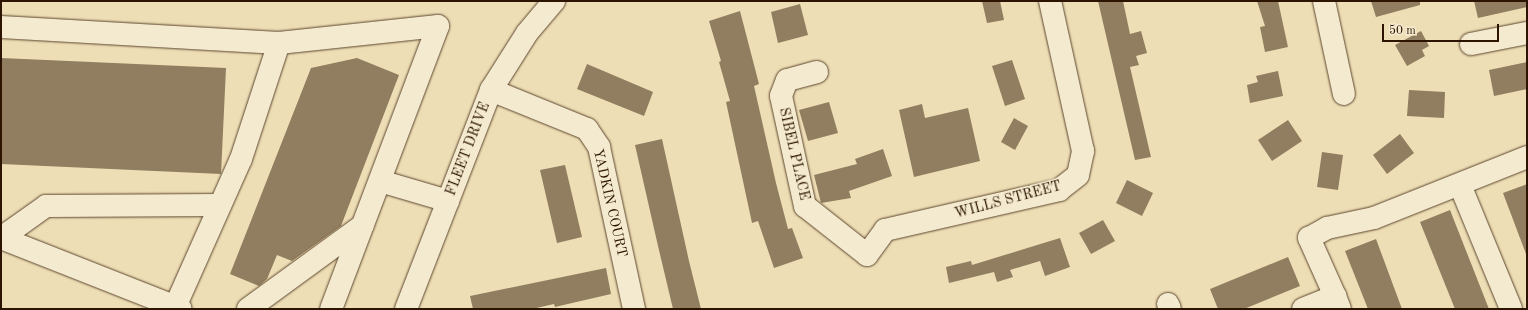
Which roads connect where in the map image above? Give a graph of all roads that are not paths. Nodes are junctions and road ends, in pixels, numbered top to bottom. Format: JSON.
{"nodes":[{"id":1,"x":554,"y":1,"type":"edge"},
{"id":2,"x":1050,"y":1,"type":"edge"},
{"id":3,"x":1324,"y":1,"type":"edge"},
{"id":4,"x":1,"y":27,"type":"edge"},
{"id":5,"x":1527,"y":33,"type":"edge"},
{"id":6,"x":279,"y":43,"type":"junction"},
{"id":7,"x":1471,"y":44,"type":"dead end"},
{"id":8,"x":817,"y":72,"type":"dead end"},
{"id":9,"x":491,"y":90,"type":"junction"},
{"id":10,"x":1344,"y":94,"type":"dead end"},
{"id":11,"x":1527,"y":157,"type":"edge"},
{"id":12,"x":380,"y":181,"type":"junction"},
{"id":13,"x":1460,"y":185,"type":"junction"},
{"id":14,"x":448,"y":201,"type":"junction"},
{"id":15,"x":220,"y":205,"type":"junction"},
{"id":16,"x":363,"y":225,"type":"junction"},
{"id":17,"x":1,"y":238,"type":"edge"},
{"id":18,"x":867,"y":255,"type":"joint"},
{"id":19,"x":1337,"y":303,"type":"edge"},
{"id":20,"x":178,"y":308,"type":"edge"},
{"id":21,"x":248,"y":309,"type":"edge"},
{"id":22,"x":331,"y":309,"type":"edge"},
{"id":23,"x":406,"y":309,"type":"edge"},
{"id":24,"x":634,"y":309,"type":"edge"},
{"id":25,"x":1303,"y":309,"type":"edge"},
{"id":26,"x":1512,"y":309,"type":"edge"}],
"edges":[{"from":1,"to":9,"type":"street","name":"FLEET DRIVE"},
{"from":2,"to":18,"type":"street","name":"WILLS STREET"},
{"from":3,"to":10,"type":"street"},
{"from":4,"to":6,"type":"street"},
{"from":5,"to":7,"type":"street"},
{"from":6,"to":12,"type":"street"},
{"from":6,"to":15,"type":"street"},
{"from":8,"to":18,"type":"street","name":"SIBEL PLACE"},
{"from":9,"to":14,"type":"street","name":"FLEET DRIVE"},
{"from":9,"to":24,"type":"street","name":"YADKIN COURT"},
{"from":11,"to":13,"type":"street"},
{"from":12,"to":14,"type":"street"},
{"from":12,"to":16,"type":"street"},
{"from":13,"to":19,"type":"street"},
{"from":13,"to":26,"type":"street"},
{"from":14,"to":23,"type":"street","name":"FLEET DRIVE"},
{"from":15,"to":17,"type":"street"},
{"from":15,"to":20,"type":"street"},
{"from":16,"to":21,"type":"street"},
{"from":16,"to":22,"type":"street"},
{"from":17,"to":20,"type":"street"},
{"from":19,"to":25,"type":"street"}]}
